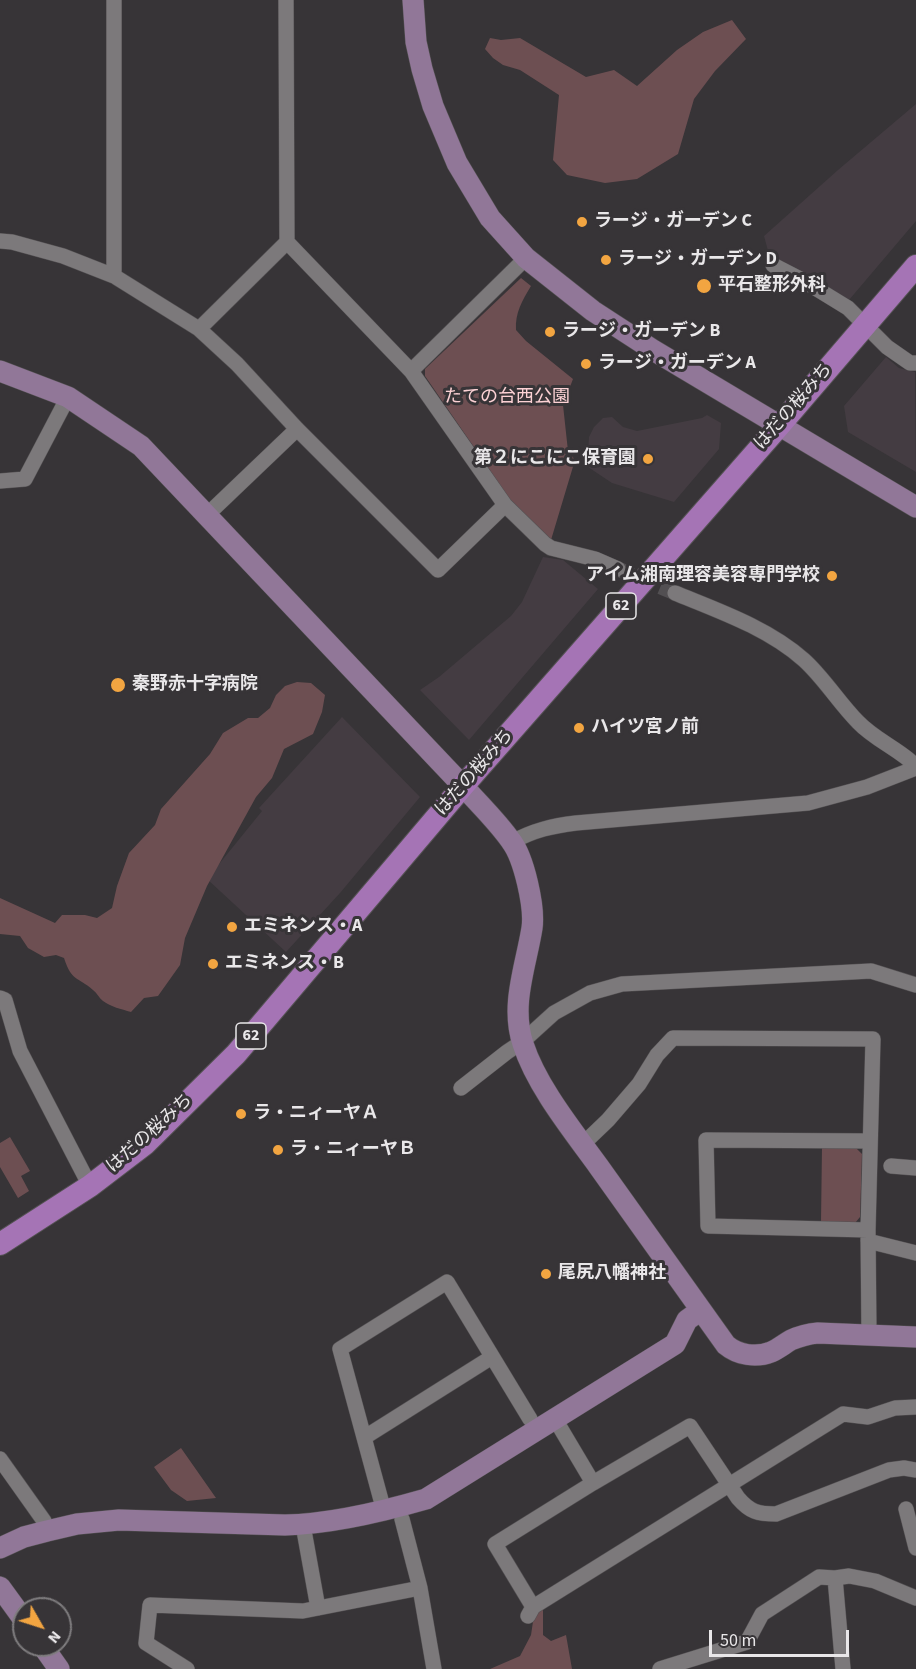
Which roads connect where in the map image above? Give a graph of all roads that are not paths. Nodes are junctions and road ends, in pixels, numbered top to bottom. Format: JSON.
{"nodes":[{"id":1,"x":114,"y":0,"type":"edge"},
{"id":2,"x":286,"y":0,"type":"edge"},
{"id":3,"x":413,"y":0,"type":"edge"},
{"id":4,"x":0,"y":241,"type":"edge"},
{"id":5,"x":287,"y":242,"type":"junction"},
{"id":6,"x":526,"y":258,"type":"junction"},
{"id":7,"x":773,"y":265,"type":"dead end"},
{"id":8,"x":916,"y":266,"type":"edge"},
{"id":9,"x":114,"y":276,"type":"junction"},
{"id":10,"x":865,"y":325,"type":"junction"},
{"id":11,"x":199,"y":329,"type":"junction"},
{"id":12,"x":916,"y":363,"type":"edge"},
{"id":13,"x":0,"y":370,"type":"edge"},
{"id":14,"x":411,"y":371,"type":"junction"},
{"id":15,"x":68,"y":397,"type":"junction"},
{"id":16,"x":779,"y":426,"type":"junction"},
{"id":17,"x":297,"y":429,"type":"junction"},
{"id":18,"x":0,"y":481,"type":"edge"},
{"id":19,"x":505,"y":505,"type":"junction"},
{"id":20,"x":916,"y":507,"type":"edge"},
{"id":21,"x":207,"y":515,"type":"junction"},
{"id":22,"x":618,"y":569,"type":"tunnel mouth"},
{"id":23,"x":675,"y":593,"type":"tunnel mouth"},
{"id":24,"x":916,"y":767,"type":"edge"},
{"id":25,"x":463,"y":786,"type":"junction"},
{"id":26,"x":512,"y":842,"type":"junction"},
{"id":27,"x":916,"y":984,"type":"edge"},
{"id":28,"x":0,"y":998,"type":"edge"},
{"id":29,"x":522,"y":1042,"type":"junction"},
{"id":30,"x":461,"y":1088,"type":"dead end"},
{"id":31,"x":869,"y":1141,"type":"junction"},
{"id":32,"x":583,"y":1144,"type":"junction"},
{"id":33,"x":891,"y":1166,"type":"dead end"},
{"id":34,"x":916,"y":1168,"type":"edge"},
{"id":35,"x":90,"y":1186,"type":"junction"},
{"id":36,"x":868,"y":1236,"type":"junction"},
{"id":37,"x":0,"y":1244,"type":"edge"},
{"id":38,"x":916,"y":1253,"type":"edge"},
{"id":39,"x":701,"y":1310,"type":"junction"},
{"id":40,"x":869,"y":1335,"type":"junction"},
{"id":41,"x":916,"y":1337,"type":"edge"},
{"id":42,"x":492,"y":1357,"type":"junction"},
{"id":43,"x":916,"y":1407,"type":"edge"},
{"id":44,"x":530,"y":1419,"type":"dead end"},
{"id":45,"x":555,"y":1419,"type":"junction"},
{"id":46,"x":365,"y":1437,"type":"junction"},
{"id":47,"x":0,"y":1459,"type":"edge"},
{"id":48,"x":916,"y":1470,"type":"edge"},
{"id":49,"x":593,"y":1483,"type":"junction"},
{"id":50,"x":729,"y":1486,"type":"junction"},
{"id":51,"x":906,"y":1509,"type":"dead end"},
{"id":52,"x":393,"y":1515,"type":"junction"},
{"id":53,"x":303,"y":1525,"type":"junction"},
{"id":54,"x":47,"y":1531,"type":"junction"},
{"id":55,"x":0,"y":1548,"type":"edge"},
{"id":56,"x":916,"y":1548,"type":"edge"},
{"id":57,"x":835,"y":1578,"type":"junction"},
{"id":58,"x":0,"y":1587,"type":"edge"},
{"id":59,"x":420,"y":1588,"type":"junction"},
{"id":60,"x":916,"y":1598,"type":"edge"},
{"id":61,"x":12,"y":1604,"type":"edge"},
{"id":62,"x":318,"y":1608,"type":"junction"},
{"id":63,"x":187,"y":1669,"type":"edge"},
{"id":64,"x":434,"y":1669,"type":"edge"},
{"id":65,"x":660,"y":1669,"type":"edge"},
{"id":66,"x":843,"y":1669,"type":"edge"}],
"edges":[{"from":1,"to":9,"type":"street"},
{"from":2,"to":5,"type":"street"},
{"from":3,"to":6,"type":"street"},
{"from":4,"to":9,"type":"street"},
{"from":5,"to":11,"type":"street"},
{"from":5,"to":14,"type":"street"},
{"from":6,"to":14,"type":"street"},
{"from":6,"to":16,"type":"street"},
{"from":7,"to":10,"type":"street"},
{"from":8,"to":10,"type":"main road","name":"はだの桜みち","number":"62"},
{"from":9,"to":11,"type":"street"},
{"from":10,"to":12,"type":"street"},
{"from":10,"to":16,"type":"main road","name":"はだの桜みち","number":"62"},
{"from":11,"to":17,"type":"street"},
{"from":13,"to":15,"type":"street"},
{"from":14,"to":19,"type":"street"},
{"from":15,"to":18,"type":"street"},
{"from":15,"to":21,"type":"street"},
{"from":16,"to":20,"type":"street"},
{"from":16,"to":25,"type":"main road","name":"はだの桜みち","number":"62"},
{"from":17,"to":19,"type":"street"},
{"from":17,"to":21,"type":"street"},
{"from":19,"to":22,"type":"street"},
{"from":21,"to":25,"type":"street"},
{"from":23,"to":24,"type":"street"},
{"from":24,"to":26,"type":"street"},
{"from":25,"to":26,"type":"street"},
{"from":25,"to":35,"type":"main road","name":"はだの桜みち","number":"62"},
{"from":26,"to":29,"type":"street"},
{"from":27,"to":29,"type":"street"},
{"from":28,"to":35,"type":"street"},
{"from":29,"to":30,"type":"street"},
{"from":29,"to":32,"type":"street"},
{"from":31,"to":32,"type":"street"},
{"from":31,"to":36,"type":"street"},
{"from":31,"to":36,"type":"street"},
{"from":32,"to":39,"type":"street"},
{"from":33,"to":34,"type":"street"},
{"from":35,"to":37,"type":"main road","name":"はだの桜みち","number":"62"},
{"from":36,"to":38,"type":"street"},
{"from":36,"to":40,"type":"street"},
{"from":39,"to":40,"type":"street"},
{"from":39,"to":45,"type":"street"},
{"from":40,"to":41,"type":"street"},
{"from":42,"to":44,"type":"street"},
{"from":42,"to":46,"type":"street"},
{"from":42,"to":46,"type":"street"},
{"from":43,"to":50,"type":"street"},
{"from":45,"to":49,"type":"street"},
{"from":45,"to":52,"type":"street"},
{"from":46,"to":52,"type":"street"},
{"from":47,"to":54,"type":"street"},
{"from":48,"to":50,"type":"street"},
{"from":49,"to":50,"type":"street"},
{"from":49,"to":50,"type":"street"},
{"from":51,"to":56,"type":"street"},
{"from":52,"to":53,"type":"street"},
{"from":52,"to":59,"type":"street"},
{"from":53,"to":54,"type":"street"},
{"from":53,"to":62,"type":"street"},
{"from":54,"to":55,"type":"street"},
{"from":57,"to":60,"type":"street"},
{"from":57,"to":65,"type":"street"},
{"from":57,"to":66,"type":"street"},
{"from":58,"to":61,"type":"street"},
{"from":59,"to":62,"type":"street"},
{"from":59,"to":64,"type":"street"},
{"from":62,"to":63,"type":"street"}]}
